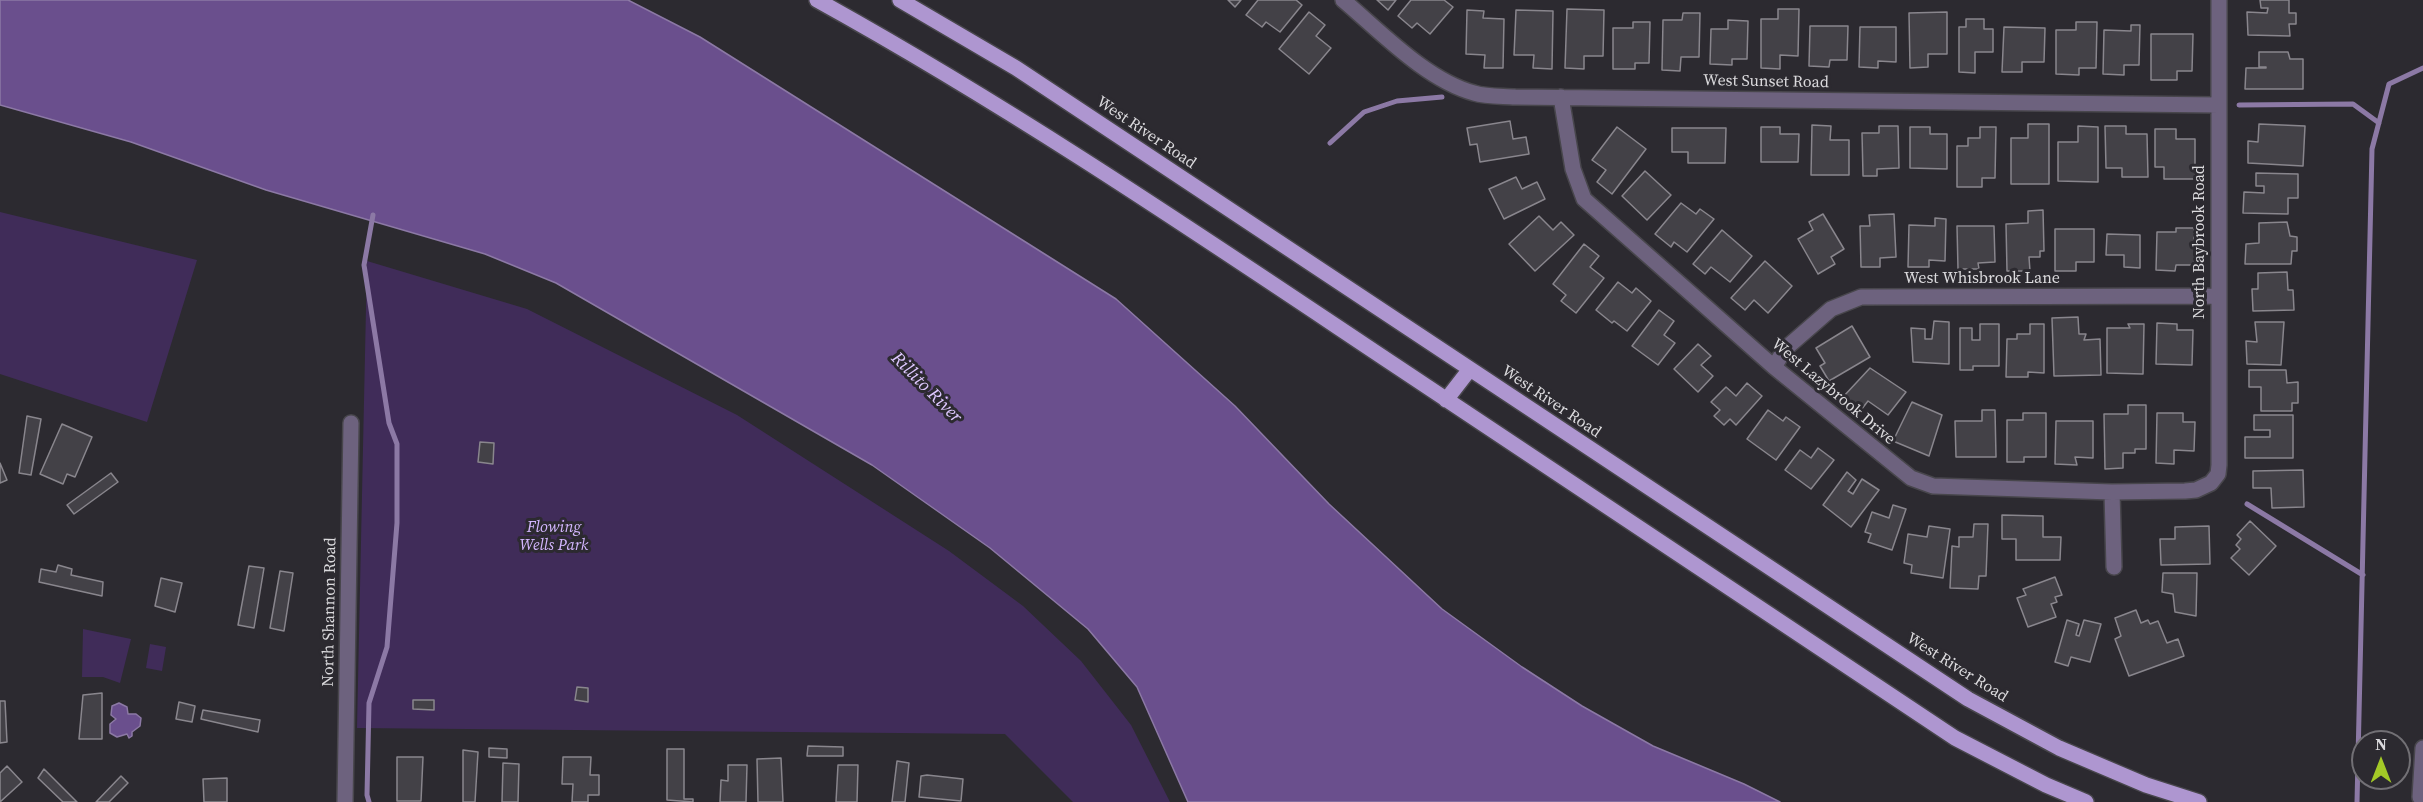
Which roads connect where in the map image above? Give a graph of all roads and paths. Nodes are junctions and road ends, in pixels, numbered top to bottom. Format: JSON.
{"nodes":[{"id":1,"x":817,"y":0,"type":"edge"},
{"id":2,"x":900,"y":0,"type":"edge"},
{"id":3,"x":1343,"y":0,"type":"edge"},
{"id":4,"x":2219,"y":0,"type":"edge"},
{"id":5,"x":1561,"y":98,"type":"junction"},
{"id":6,"x":2219,"y":105,"type":"junction"},
{"id":7,"x":2218,"y":296,"type":"junction"},
{"id":8,"x":1774,"y":367,"type":"junction"},
{"id":9,"x":1470,"y":369,"type":"junction"},
{"id":10,"x":1446,"y":400,"type":"junction"},
{"id":11,"x":351,"y":423,"type":"dead end"},
{"id":12,"x":2216,"y":488,"type":"joint"},
{"id":13,"x":2112,"y":492,"type":"junction"},
{"id":14,"x":2114,"y":567,"type":"dead end"},
{"id":15,"x":2423,"y":748,"type":"edge"},
{"id":16,"x":2421,"y":797,"type":"dead end"},
{"id":17,"x":345,"y":802,"type":"edge"},
{"id":18,"x":2086,"y":802,"type":"edge"},
{"id":19,"x":2199,"y":802,"type":"edge"}],
"edges":[{"from":1,"to":10,"type":"main road"},
{"from":2,"to":9,"type":"main road","name":"West River Road"},
{"from":3,"to":5,"type":"street","name":"West Sunset Road"},
{"from":4,"to":6,"type":"street","name":"North Baybrook Road"},
{"from":5,"to":6,"type":"street","name":"West Sunset Road"},
{"from":5,"to":8,"type":"street","name":"West Lazybrook Drive"},
{"from":6,"to":7,"type":"street","name":"North Baybrook Road"},
{"from":7,"to":8,"type":"street","name":"West Whisbrook Lane"},
{"from":7,"to":12,"type":"street","name":"North Baybrook Road"},
{"from":8,"to":13,"type":"street","name":"West Lazybrook Drive"},
{"from":9,"to":10,"type":"main road"},
{"from":9,"to":19,"type":"main road","name":"West River Road"},
{"from":10,"to":18,"type":"main road"},
{"from":11,"to":17,"type":"street","name":"North Shannon Road"},
{"from":12,"to":13,"type":"street","name":"West Lazybrook Drive"},
{"from":13,"to":14,"type":"street"},
{"from":15,"to":16,"type":"street"}]}
